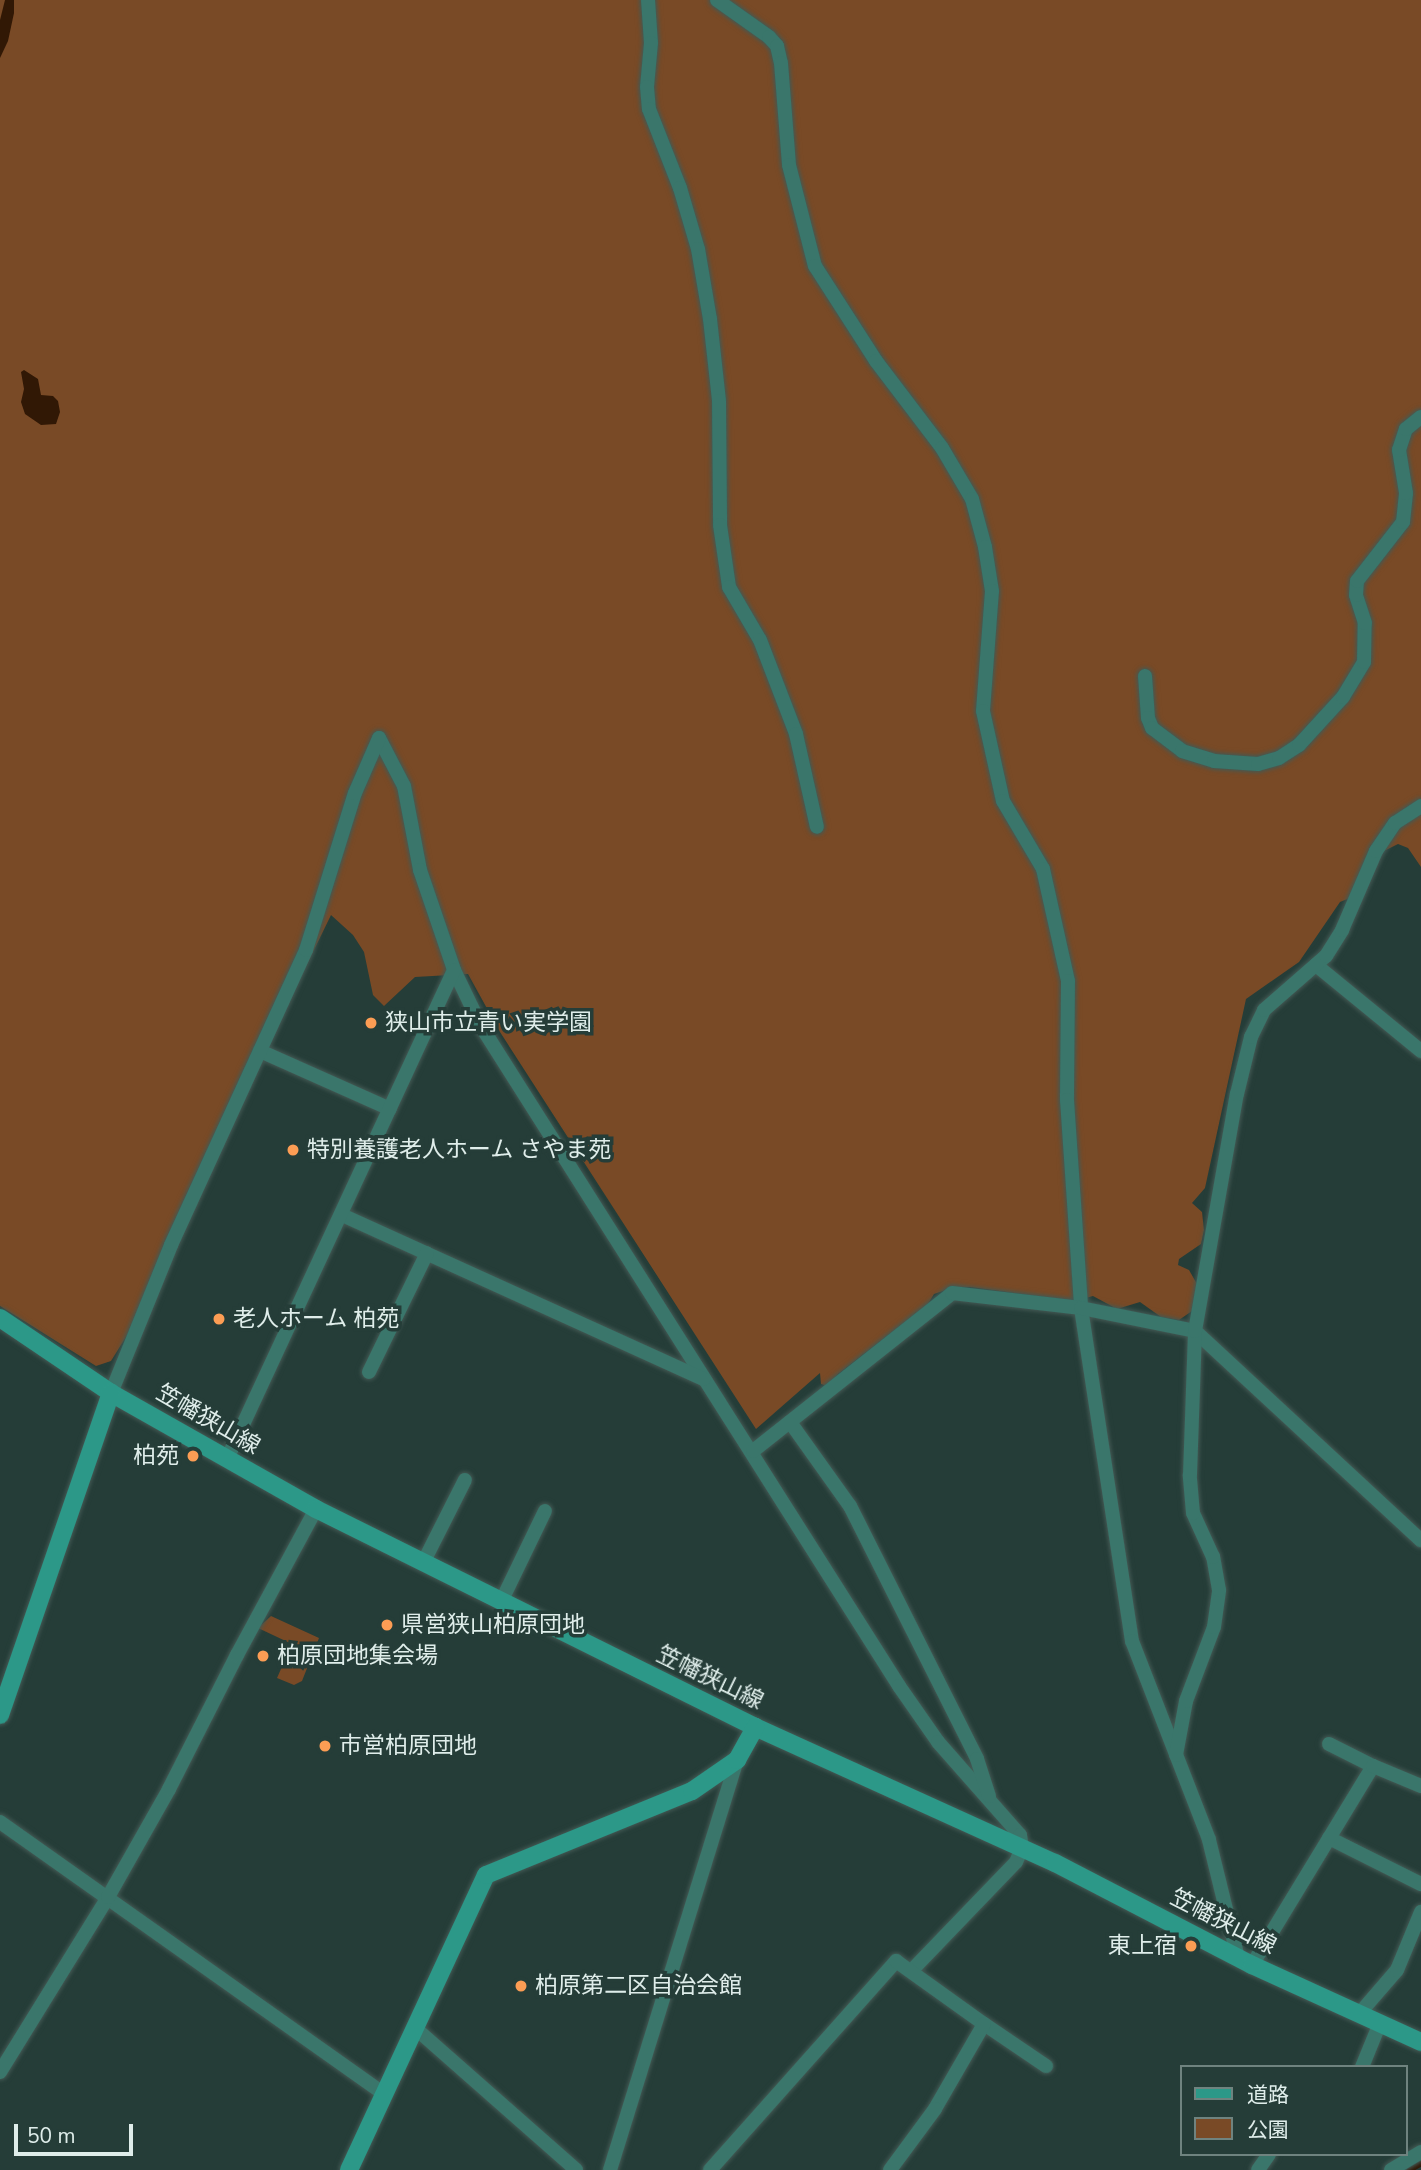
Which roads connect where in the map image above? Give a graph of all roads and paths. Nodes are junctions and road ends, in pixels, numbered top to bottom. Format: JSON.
{"nodes":[{"id":1,"x":648,"y":0,"type":"edge"},
{"id":2,"x":717,"y":0,"type":"edge"},
{"id":3,"x":1421,"y":417,"type":"edge"},
{"id":4,"x":1146,"y":676,"type":"dead end"},
{"id":5,"x":1421,"y":806,"type":"edge"},
{"id":6,"x":817,"y":827,"type":"dead end"},
{"id":7,"x":1316,"y":965,"type":"junction"},
{"id":8,"x":454,"y":970,"type":"junction"},
{"id":9,"x":260,"y":1051,"type":"junction"},
{"id":10,"x":1421,"y":1051,"type":"edge"},
{"id":11,"x":390,"y":1109,"type":"junction"},
{"id":12,"x":342,"y":1215,"type":"junction"},
{"id":13,"x":427,"y":1253,"type":"junction"},
{"id":14,"x":1081,"y":1307,"type":"junction"},
{"id":15,"x":0,"y":1318,"type":"edge"},
{"id":16,"x":1195,"y":1331,"type":"junction"},
{"id":17,"x":369,"y":1372,"type":"dead end"},
{"id":18,"x":705,"y":1380,"type":"junction"},
{"id":19,"x":111,"y":1393,"type":"junction"},
{"id":20,"x":790,"y":1422,"type":"junction"},
{"id":21,"x":753,"y":1451,"type":"junction"},
{"id":22,"x":227,"y":1459,"type":"junction"},
{"id":23,"x":465,"y":1480,"type":"dead end"},
{"id":24,"x":316,"y":1509,"type":"junction"},
{"id":25,"x":545,"y":1511,"type":"dead end"},
{"id":26,"x":1420,"y":1539,"type":"edge"},
{"id":27,"x":423,"y":1563,"type":"junction"},
{"id":28,"x":501,"y":1602,"type":"junction"},
{"id":29,"x":0,"y":1715,"type":"edge"},
{"id":30,"x":754,"y":1727,"type":"junction"},
{"id":31,"x":1329,"y":1744,"type":"dead end"},
{"id":32,"x":1176,"y":1755,"type":"junction"},
{"id":33,"x":737,"y":1760,"type":"junction"},
{"id":34,"x":1373,"y":1766,"type":"junction"},
{"id":35,"x":1421,"y":1786,"type":"edge"},
{"id":36,"x":990,"y":1800,"type":"junction"},
{"id":37,"x":0,"y":1822,"type":"edge"},
{"id":38,"x":1329,"y":1838,"type":"junction"},
{"id":39,"x":1022,"y":1848,"type":"junction"},
{"id":40,"x":1421,"y":1884,"type":"edge"},
{"id":41,"x":107,"y":1897,"type":"junction"},
{"id":42,"x":1421,"y":1912,"type":"edge"},
{"id":43,"x":1245,"y":1961,"type":"junction"},
{"id":44,"x":911,"y":1971,"type":"junction"},
{"id":45,"x":1359,"y":2014,"type":"junction"},
{"id":46,"x":1380,"y":2023,"type":"junction"},
{"id":47,"x":984,"y":2024,"type":"junction"},
{"id":48,"x":414,"y":2027,"type":"junction"},
{"id":49,"x":1421,"y":2042,"type":"edge"},
{"id":50,"x":1363,"y":2065,"type":"edge"},
{"id":51,"x":1046,"y":2066,"type":"dead end"},
{"id":52,"x":0,"y":2072,"type":"edge"},
{"id":53,"x":386,"y":2095,"type":"junction"},
{"id":54,"x":1421,"y":2152,"type":"edge"},
{"id":55,"x":349,"y":2170,"type":"edge"},
{"id":56,"x":576,"y":2170,"type":"edge"},
{"id":57,"x":610,"y":2170,"type":"edge"},
{"id":58,"x":710,"y":2170,"type":"edge"},
{"id":59,"x":890,"y":2170,"type":"edge"},
{"id":60,"x":1391,"y":2170,"type":"edge"}],
"edges":[{"from":1,"to":6,"type":"street"},
{"from":2,"to":14,"type":"street"},
{"from":3,"to":4,"type":"street"},
{"from":5,"to":7,"type":"street"},
{"from":7,"to":10,"type":"street"},
{"from":7,"to":16,"type":"street"},
{"from":8,"to":9,"type":"street"},
{"from":8,"to":11,"type":"street"},
{"from":8,"to":18,"type":"street"},
{"from":9,"to":11,"type":"street"},
{"from":9,"to":19,"type":"street"},
{"from":11,"to":12,"type":"street"},
{"from":12,"to":13,"type":"street"},
{"from":12,"to":22,"type":"street"},
{"from":13,"to":17,"type":"street"},
{"from":13,"to":18,"type":"street"},
{"from":14,"to":16,"type":"street"},
{"from":14,"to":20,"type":"street"},
{"from":14,"to":32,"type":"street"},
{"from":15,"to":19,"type":"main road","name":"笠幡狭山線"},
{"from":16,"to":26,"type":"street"},
{"from":16,"to":32,"type":"street"},
{"from":18,"to":21,"type":"street"},
{"from":19,"to":22,"type":"main road","name":"笠幡狭山線"},
{"from":19,"to":29,"type":"main road"},
{"from":20,"to":21,"type":"street"},
{"from":20,"to":36,"type":"street"},
{"from":21,"to":36,"type":"street"},
{"from":22,"to":24,"type":"main road","name":"笠幡狭山線"},
{"from":23,"to":27,"type":"street"},
{"from":24,"to":27,"type":"main road","name":"笠幡狭山線"},
{"from":24,"to":41,"type":"street"},
{"from":25,"to":28,"type":"street"},
{"from":27,"to":28,"type":"main road","name":"笠幡狭山線"},
{"from":28,"to":30,"type":"main road","name":"笠幡狭山線"},
{"from":30,"to":33,"type":"main road"},
{"from":30,"to":39,"type":"main road","name":"笠幡狭山線"},
{"from":31,"to":34,"type":"street"},
{"from":32,"to":43,"type":"street"},
{"from":33,"to":48,"type":"main road"},
{"from":33,"to":57,"type":"street"},
{"from":34,"to":35,"type":"street"},
{"from":34,"to":38,"type":"street"},
{"from":36,"to":39,"type":"street"},
{"from":37,"to":41,"type":"street"},
{"from":38,"to":40,"type":"street"},
{"from":38,"to":43,"type":"street"},
{"from":39,"to":43,"type":"main road","name":"笠幡狭山線"},
{"from":39,"to":44,"type":"street"},
{"from":41,"to":52,"type":"street"},
{"from":41,"to":53,"type":"street"},
{"from":42,"to":45,"type":"street"},
{"from":43,"to":45,"type":"main road","name":"笠幡狭山線"},
{"from":44,"to":47,"type":"street"},
{"from":44,"to":58,"type":"street"},
{"from":45,"to":46,"type":"main road","name":"笠幡狭山線"},
{"from":46,"to":49,"type":"main road","name":"笠幡狭山線"},
{"from":46,"to":50,"type":"street"},
{"from":47,"to":51,"type":"street"},
{"from":47,"to":59,"type":"street"},
{"from":48,"to":53,"type":"main road"},
{"from":48,"to":56,"type":"street"},
{"from":53,"to":55,"type":"main road"},
{"from":54,"to":60,"type":"street"}]}
